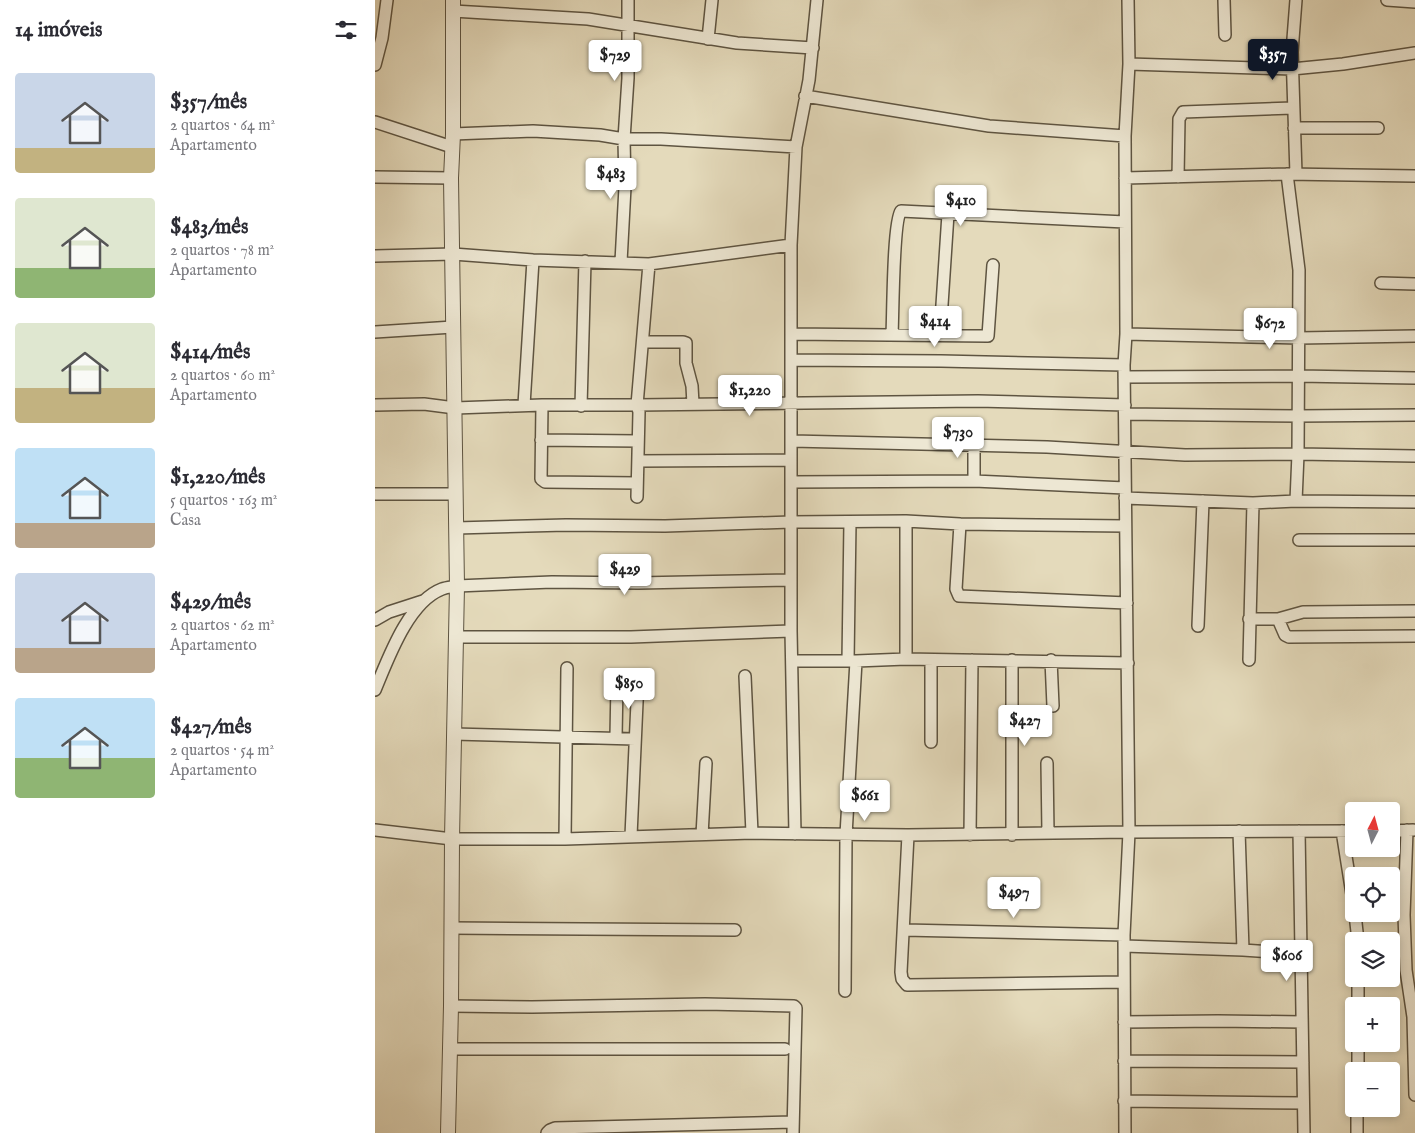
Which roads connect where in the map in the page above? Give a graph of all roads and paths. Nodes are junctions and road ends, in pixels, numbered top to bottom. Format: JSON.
{"nodes":[{"id":1,"x":387,"y":0,"type":"edge"},
{"id":2,"x":628,"y":0,"type":"edge"},
{"id":3,"x":712,"y":0,"type":"edge"},
{"id":4,"x":817,"y":0,"type":"edge"},
{"id":5,"x":1128,"y":0,"type":"edge"},
{"id":6,"x":1224,"y":0,"type":"edge"},
{"id":7,"x":1296,"y":0,"type":"edge"},
{"id":8,"x":1387,"y":0,"type":"edge"},
{"id":9,"x":1415,"y":2,"type":"edge"},
{"id":10,"x":453,"y":6,"type":"edge"},
{"id":11,"x":627,"y":26,"type":"junction"},
{"id":12,"x":1225,"y":35,"type":"dead end"},
{"id":13,"x":707,"y":39,"type":"junction"},
{"id":14,"x":813,"y":48,"type":"junction"},
{"id":15,"x":377,"y":52,"type":"edge"},
{"id":16,"x":1415,"y":53,"type":"edge"},
{"id":17,"x":1129,"y":64,"type":"junction"},
{"id":18,"x":375,"y":65,"type":"edge"},
{"id":19,"x":1293,"y":69,"type":"junction"},
{"id":20,"x":805,"y":96,"type":"junction"},
{"id":21,"x":1293,"y":108,"type":"junction"},
{"id":22,"x":375,"y":122,"type":"edge"},
{"id":23,"x":1294,"y":128,"type":"junction"},
{"id":24,"x":1378,"y":128,"type":"dead end"},
{"id":25,"x":1125,"y":136,"type":"junction"},
{"id":26,"x":624,"y":139,"type":"junction"},
{"id":27,"x":453,"y":140,"type":"junction"},
{"id":28,"x":796,"y":147,"type":"junction"},
{"id":29,"x":1291,"y":174,"type":"junction"},
{"id":30,"x":1415,"y":176,"type":"edge"},
{"id":31,"x":375,"y":177,"type":"edge"},
{"id":32,"x":1178,"y":177,"type":"junction"},
{"id":33,"x":451,"y":178,"type":"junction"},
{"id":34,"x":1125,"y":178,"type":"junction"},
{"id":35,"x":947,"y":214,"type":"junction"},
{"id":36,"x":1125,"y":222,"type":"junction"},
{"id":37,"x":791,"y":245,"type":"junction"},
{"id":38,"x":453,"y":254,"type":"junction"},
{"id":39,"x":375,"y":256,"type":"edge"},
{"id":40,"x":533,"y":260,"type":"junction"},
{"id":41,"x":585,"y":261,"type":"junction"},
{"id":42,"x":621,"y":262,"type":"junction"},
{"id":43,"x":649,"y":264,"type":"junction"},
{"id":44,"x":993,"y":265,"type":"dead end"},
{"id":45,"x":1381,"y":282,"type":"dead end"},
{"id":46,"x":1415,"y":284,"type":"edge"},
{"id":47,"x":453,"y":327,"type":"junction"},
{"id":48,"x":375,"y":332,"type":"edge"},
{"id":49,"x":791,"y":334,"type":"junction"},
{"id":50,"x":1126,"y":334,"type":"junction"},
{"id":51,"x":892,"y":335,"type":"junction"},
{"id":52,"x":940,"y":335,"type":"junction"},
{"id":53,"x":1415,"y":336,"type":"edge"},
{"id":54,"x":1299,"y":338,"type":"junction"},
{"id":55,"x":643,"y":342,"type":"junction"},
{"id":56,"x":791,"y":360,"type":"junction"},
{"id":57,"x":1124,"y":371,"type":"junction"},
{"id":58,"x":1298,"y":376,"type":"junction"},
{"id":59,"x":1415,"y":378,"type":"edge"},
{"id":60,"x":693,"y":404,"type":"junction"},
{"id":61,"x":791,"y":404,"type":"junction"},
{"id":62,"x":375,"y":405,"type":"edge"},
{"id":63,"x":524,"y":405,"type":"junction"},
{"id":64,"x":541,"y":405,"type":"junction"},
{"id":65,"x":581,"y":406,"type":"junction"},
{"id":66,"x":637,"y":406,"type":"junction"},
{"id":67,"x":455,"y":408,"type":"junction"},
{"id":68,"x":1125,"y":410,"type":"junction"},
{"id":69,"x":1415,"y":415,"type":"edge"},
{"id":70,"x":1298,"y":416,"type":"junction"},
{"id":71,"x":541,"y":440,"type":"junction"},
{"id":72,"x":638,"y":441,"type":"junction"},
{"id":73,"x":791,"y":441,"type":"junction"},
{"id":74,"x":974,"y":446,"type":"junction"},
{"id":75,"x":1125,"y":450,"type":"junction"},
{"id":76,"x":1298,"y":454,"type":"junction"},
{"id":77,"x":1415,"y":456,"type":"edge"},
{"id":78,"x":791,"y":460,"type":"junction"},
{"id":79,"x":638,"y":461,"type":"junction"},
{"id":80,"x":974,"y":481,"type":"junction"},
{"id":81,"x":792,"y":482,"type":"junction"},
{"id":82,"x":637,"y":483,"type":"junction"},
{"id":83,"x":1125,"y":493,"type":"junction"},
{"id":84,"x":375,"y":494,"type":"edge"},
{"id":85,"x":456,"y":494,"type":"junction"},
{"id":86,"x":637,"y":497,"type":"dead end"},
{"id":87,"x":1203,"y":501,"type":"junction"},
{"id":88,"x":1296,"y":501,"type":"junction"},
{"id":89,"x":1415,"y":502,"type":"edge"},
{"id":90,"x":1253,"y":503,"type":"junction"},
{"id":91,"x":906,"y":521,"type":"junction"},
{"id":92,"x":791,"y":522,"type":"junction"},
{"id":93,"x":850,"y":522,"type":"junction"},
{"id":94,"x":960,"y":524,"type":"junction"},
{"id":95,"x":1125,"y":526,"type":"junction"},
{"id":96,"x":455,"y":528,"type":"junction"},
{"id":97,"x":1299,"y":540,"type":"dead end"},
{"id":98,"x":1415,"y":540,"type":"edge"},
{"id":99,"x":791,"y":580,"type":"junction"},
{"id":100,"x":457,"y":586,"type":"junction"},
{"id":101,"x":425,"y":600,"type":"junction"},
{"id":102,"x":1127,"y":603,"type":"junction"},
{"id":103,"x":1415,"y":611,"type":"edge"},
{"id":104,"x":1249,"y":619,"type":"junction"},
{"id":105,"x":375,"y":620,"type":"edge"},
{"id":106,"x":1278,"y":620,"type":"junction"},
{"id":107,"x":1198,"y":626,"type":"dead end"},
{"id":108,"x":791,"y":631,"type":"junction"},
{"id":109,"x":1415,"y":636,"type":"edge"},
{"id":110,"x":457,"y":637,"type":"junction"},
{"id":111,"x":906,"y":659,"type":"junction"},
{"id":112,"x":931,"y":660,"type":"junction"},
{"id":113,"x":972,"y":660,"type":"junction"},
{"id":114,"x":1012,"y":660,"type":"junction"},
{"id":115,"x":1051,"y":660,"type":"junction"},
{"id":116,"x":1249,"y":660,"type":"dead end"},
{"id":117,"x":792,"y":661,"type":"junction"},
{"id":118,"x":852,"y":661,"type":"junction"},
{"id":119,"x":1128,"y":663,"type":"junction"},
{"id":120,"x":567,"y":668,"type":"dead end"},
{"id":121,"x":745,"y":676,"type":"dead end"},
{"id":122,"x":638,"y":680,"type":"dead end"},
{"id":123,"x":617,"y":683,"type":"dead end"},
{"id":124,"x":375,"y":690,"type":"edge"},
{"id":125,"x":1053,"y":706,"type":"dead end"},
{"id":126,"x":454,"y":734,"type":"junction"},
{"id":127,"x":566,"y":737,"type":"junction"},
{"id":128,"x":615,"y":738,"type":"junction"},
{"id":129,"x":635,"y":739,"type":"junction"},
{"id":130,"x":931,"y":742,"type":"dead end"},
{"id":131,"x":706,"y":763,"type":"dead end"},
{"id":132,"x":1047,"y":763,"type":"dead end"},
{"id":133,"x":375,"y":830,"type":"edge"},
{"id":134,"x":1411,"y":830,"type":"edge"},
{"id":135,"x":1239,"y":831,"type":"junction"},
{"id":136,"x":1299,"y":831,"type":"junction"},
{"id":137,"x":1342,"y":831,"type":"joint"},
{"id":138,"x":752,"y":832,"type":"junction"},
{"id":139,"x":1129,"y":832,"type":"junction"},
{"id":140,"x":1048,"y":833,"type":"junction"},
{"id":141,"x":795,"y":834,"type":"junction"},
{"id":142,"x":702,"y":835,"type":"junction"},
{"id":143,"x":846,"y":835,"type":"junction"},
{"id":144,"x":908,"y":835,"type":"junction"},
{"id":145,"x":970,"y":835,"type":"junction"},
{"id":146,"x":1012,"y":835,"type":"junction"},
{"id":147,"x":631,"y":836,"type":"junction"},
{"id":148,"x":452,"y":838,"type":"junction"},
{"id":149,"x":565,"y":838,"type":"junction"},
{"id":150,"x":1348,"y":867,"type":"edge"},
{"id":151,"x":451,"y":928,"type":"junction"},
{"id":152,"x":735,"y":930,"type":"dead end"},
{"id":153,"x":903,"y":930,"type":"junction"},
{"id":154,"x":1124,"y":940,"type":"junction"},
{"id":155,"x":1243,"y":950,"type":"junction"},
{"id":156,"x":1300,"y":954,"type":"junction"},
{"id":157,"x":1124,"y":982,"type":"junction"},
{"id":158,"x":845,"y":991,"type":"dead end"},
{"id":159,"x":451,"y":1006,"type":"junction"},
{"id":160,"x":1124,"y":1022,"type":"junction"},
{"id":161,"x":1302,"y":1022,"type":"junction"},
{"id":162,"x":451,"y":1049,"type":"junction"},
{"id":163,"x":785,"y":1049,"type":"dead end"},
{"id":164,"x":1124,"y":1060,"type":"junction"},
{"id":165,"x":1303,"y":1062,"type":"junction"},
{"id":166,"x":1415,"y":1095,"type":"edge"},
{"id":167,"x":1124,"y":1101,"type":"junction"},
{"id":168,"x":1303,"y":1103,"type":"junction"},
{"id":169,"x":1357,"y":1117,"type":"edge"},
{"id":170,"x":793,"y":1128,"type":"edge"},
{"id":171,"x":448,"y":1133,"type":"edge"},
{"id":172,"x":547,"y":1133,"type":"edge"},
{"id":173,"x":1125,"y":1133,"type":"edge"},
{"id":174,"x":1304,"y":1133,"type":"edge"},
{"id":175,"x":1357,"y":1133,"type":"edge"}],
"edges":[{"from":1,"to":15,"type":"street"},
{"from":2,"to":11,"type":"street"},
{"from":3,"to":13,"type":"street"},
{"from":4,"to":14,"type":"street"},
{"from":5,"to":17,"type":"street"},
{"from":6,"to":12,"type":"street"},
{"from":7,"to":19,"type":"street"},
{"from":8,"to":9,"type":"street"},
{"from":10,"to":11,"type":"street"},
{"from":10,"to":27,"type":"street"},
{"from":11,"to":13,"type":"street"},
{"from":11,"to":26,"type":"street"},
{"from":13,"to":14,"type":"street"},
{"from":14,"to":20,"type":"street"},
{"from":15,"to":18,"type":"street"},
{"from":16,"to":19,"type":"street"},
{"from":17,"to":19,"type":"street"},
{"from":17,"to":25,"type":"street"},
{"from":19,"to":21,"type":"street"},
{"from":20,"to":25,"type":"street"},
{"from":20,"to":28,"type":"street"},
{"from":21,"to":23,"type":"street"},
{"from":21,"to":32,"type":"street"},
{"from":22,"to":27,"type":"street"},
{"from":23,"to":24,"type":"street"},
{"from":23,"to":29,"type":"street"},
{"from":25,"to":34,"type":"street"},
{"from":26,"to":27,"type":"street"},
{"from":26,"to":28,"type":"street"},
{"from":26,"to":42,"type":"street"},
{"from":27,"to":33,"type":"street"},
{"from":28,"to":37,"type":"street"},
{"from":29,"to":30,"type":"street"},
{"from":29,"to":32,"type":"street"},
{"from":29,"to":54,"type":"street"},
{"from":31,"to":33,"type":"street"},
{"from":32,"to":34,"type":"street"},
{"from":33,"to":38,"type":"street"},
{"from":34,"to":36,"type":"street"},
{"from":35,"to":36,"type":"street"},
{"from":35,"to":51,"type":"street"},
{"from":35,"to":52,"type":"street"},
{"from":36,"to":50,"type":"street"},
{"from":37,"to":43,"type":"street"},
{"from":37,"to":49,"type":"street"},
{"from":38,"to":39,"type":"street"},
{"from":38,"to":40,"type":"street"},
{"from":38,"to":47,"type":"street"},
{"from":40,"to":41,"type":"street"},
{"from":40,"to":63,"type":"street"},
{"from":41,"to":42,"type":"street"},
{"from":41,"to":65,"type":"street"},
{"from":42,"to":43,"type":"street"},
{"from":43,"to":55,"type":"street"},
{"from":44,"to":52,"type":"street"},
{"from":45,"to":46,"type":"street"},
{"from":47,"to":48,"type":"street"},
{"from":47,"to":67,"type":"street"},
{"from":49,"to":51,"type":"street"},
{"from":49,"to":56,"type":"street"},
{"from":50,"to":54,"type":"street"},
{"from":50,"to":57,"type":"street"},
{"from":51,"to":52,"type":"street"},
{"from":53,"to":54,"type":"street"},
{"from":54,"to":58,"type":"street"},
{"from":55,"to":60,"type":"street"},
{"from":55,"to":66,"type":"street"},
{"from":56,"to":57,"type":"street"},
{"from":56,"to":61,"type":"street"},
{"from":57,"to":58,"type":"street"},
{"from":57,"to":68,"type":"street"},
{"from":58,"to":59,"type":"street"},
{"from":58,"to":70,"type":"street"},
{"from":60,"to":61,"type":"street"},
{"from":60,"to":66,"type":"street"},
{"from":61,"to":68,"type":"street"},
{"from":61,"to":73,"type":"street"},
{"from":62,"to":67,"type":"street"},
{"from":63,"to":64,"type":"street"},
{"from":63,"to":67,"type":"street"},
{"from":64,"to":65,"type":"street"},
{"from":64,"to":71,"type":"street"},
{"from":65,"to":66,"type":"street"},
{"from":66,"to":72,"type":"street"},
{"from":67,"to":85,"type":"street"},
{"from":68,"to":70,"type":"street"},
{"from":68,"to":75,"type":"street"},
{"from":69,"to":70,"type":"street"},
{"from":70,"to":76,"type":"street"},
{"from":71,"to":72,"type":"street"},
{"from":71,"to":82,"type":"street"},
{"from":72,"to":79,"type":"street"},
{"from":73,"to":74,"type":"street"},
{"from":73,"to":78,"type":"street"},
{"from":74,"to":75,"type":"street"},
{"from":74,"to":80,"type":"street"},
{"from":75,"to":76,"type":"street"},
{"from":75,"to":83,"type":"street"},
{"from":76,"to":77,"type":"street"},
{"from":76,"to":88,"type":"street"},
{"from":78,"to":79,"type":"street"},
{"from":78,"to":81,"type":"street"},
{"from":79,"to":82,"type":"street"},
{"from":80,"to":81,"type":"street"},
{"from":80,"to":83,"type":"street"},
{"from":81,"to":92,"type":"street"},
{"from":82,"to":86,"type":"street"},
{"from":83,"to":87,"type":"street"},
{"from":83,"to":95,"type":"street"},
{"from":84,"to":85,"type":"street"},
{"from":85,"to":96,"type":"street"},
{"from":87,"to":90,"type":"street"},
{"from":87,"to":107,"type":"street"},
{"from":88,"to":89,"type":"street"},
{"from":88,"to":90,"type":"street"},
{"from":90,"to":104,"type":"street"},
{"from":91,"to":93,"type":"street"},
{"from":91,"to":94,"type":"street"},
{"from":91,"to":111,"type":"street"},
{"from":92,"to":93,"type":"street"},
{"from":92,"to":96,"type":"street"},
{"from":92,"to":99,"type":"street"},
{"from":93,"to":118,"type":"street"},
{"from":94,"to":95,"type":"street"},
{"from":94,"to":102,"type":"street"},
{"from":95,"to":102,"type":"street"},
{"from":96,"to":100,"type":"street"},
{"from":97,"to":98,"type":"street"},
{"from":99,"to":100,"type":"street"},
{"from":99,"to":108,"type":"street"},
{"from":100,"to":101,"type":"street"},
{"from":100,"to":110,"type":"street"},
{"from":101,"to":105,"type":"street"},
{"from":101,"to":124,"type":"street"},
{"from":102,"to":119,"type":"street"},
{"from":103,"to":106,"type":"street"},
{"from":104,"to":106,"type":"street"},
{"from":104,"to":116,"type":"street"},
{"from":106,"to":109,"type":"street"},
{"from":108,"to":110,"type":"street"},
{"from":108,"to":117,"type":"street"},
{"from":110,"to":126,"type":"street"},
{"from":111,"to":112,"type":"street"},
{"from":111,"to":118,"type":"street"},
{"from":112,"to":113,"type":"street"},
{"from":112,"to":130,"type":"street"},
{"from":113,"to":114,"type":"street"},
{"from":113,"to":145,"type":"street"},
{"from":114,"to":115,"type":"street"},
{"from":114,"to":146,"type":"street"},
{"from":115,"to":119,"type":"street"},
{"from":115,"to":125,"type":"street"},
{"from":117,"to":118,"type":"street"},
{"from":117,"to":141,"type":"street"},
{"from":118,"to":143,"type":"street"},
{"from":119,"to":139,"type":"street"},
{"from":120,"to":127,"type":"street"},
{"from":121,"to":138,"type":"street"},
{"from":122,"to":129,"type":"street"},
{"from":123,"to":128,"type":"street"},
{"from":126,"to":127,"type":"street"},
{"from":126,"to":148,"type":"street"},
{"from":127,"to":128,"type":"street"},
{"from":127,"to":149,"type":"street"},
{"from":128,"to":129,"type":"street"},
{"from":129,"to":147,"type":"street"},
{"from":131,"to":142,"type":"street"},
{"from":132,"to":140,"type":"street"},
{"from":133,"to":148,"type":"street"},
{"from":134,"to":166,"type":"street"},
{"from":135,"to":136,"type":"street"},
{"from":135,"to":139,"type":"street"},
{"from":135,"to":155,"type":"street"},
{"from":136,"to":137,"type":"street"},
{"from":136,"to":156,"type":"street"},
{"from":137,"to":150,"type":"street"},
{"from":138,"to":141,"type":"street"},
{"from":138,"to":142,"type":"street"},
{"from":139,"to":140,"type":"street"},
{"from":139,"to":154,"type":"street"},
{"from":140,"to":146,"type":"street"},
{"from":141,"to":143,"type":"street"},
{"from":142,"to":147,"type":"street"},
{"from":143,"to":144,"type":"street"},
{"from":143,"to":158,"type":"street"},
{"from":144,"to":145,"type":"street"},
{"from":144,"to":153,"type":"street"},
{"from":145,"to":146,"type":"street"},
{"from":147,"to":149,"type":"street"},
{"from":148,"to":149,"type":"street"},
{"from":148,"to":151,"type":"street"},
{"from":151,"to":152,"type":"street"},
{"from":151,"to":159,"type":"street"},
{"from":153,"to":154,"type":"street"},
{"from":153,"to":157,"type":"street"},
{"from":154,"to":155,"type":"street"},
{"from":154,"to":157,"type":"street"},
{"from":155,"to":156,"type":"street"},
{"from":156,"to":161,"type":"street"},
{"from":157,"to":160,"type":"street"},
{"from":159,"to":162,"type":"street"},
{"from":159,"to":170,"type":"street"},
{"from":160,"to":161,"type":"street"},
{"from":160,"to":164,"type":"street"},
{"from":161,"to":165,"type":"street"},
{"from":162,"to":163,"type":"street"},
{"from":162,"to":171,"type":"street"},
{"from":164,"to":165,"type":"street"},
{"from":164,"to":167,"type":"street"},
{"from":165,"to":168,"type":"street"},
{"from":167,"to":168,"type":"street"},
{"from":167,"to":173,"type":"street"},
{"from":168,"to":174,"type":"street"},
{"from":169,"to":175,"type":"street"},
{"from":170,"to":172,"type":"street"}]}
